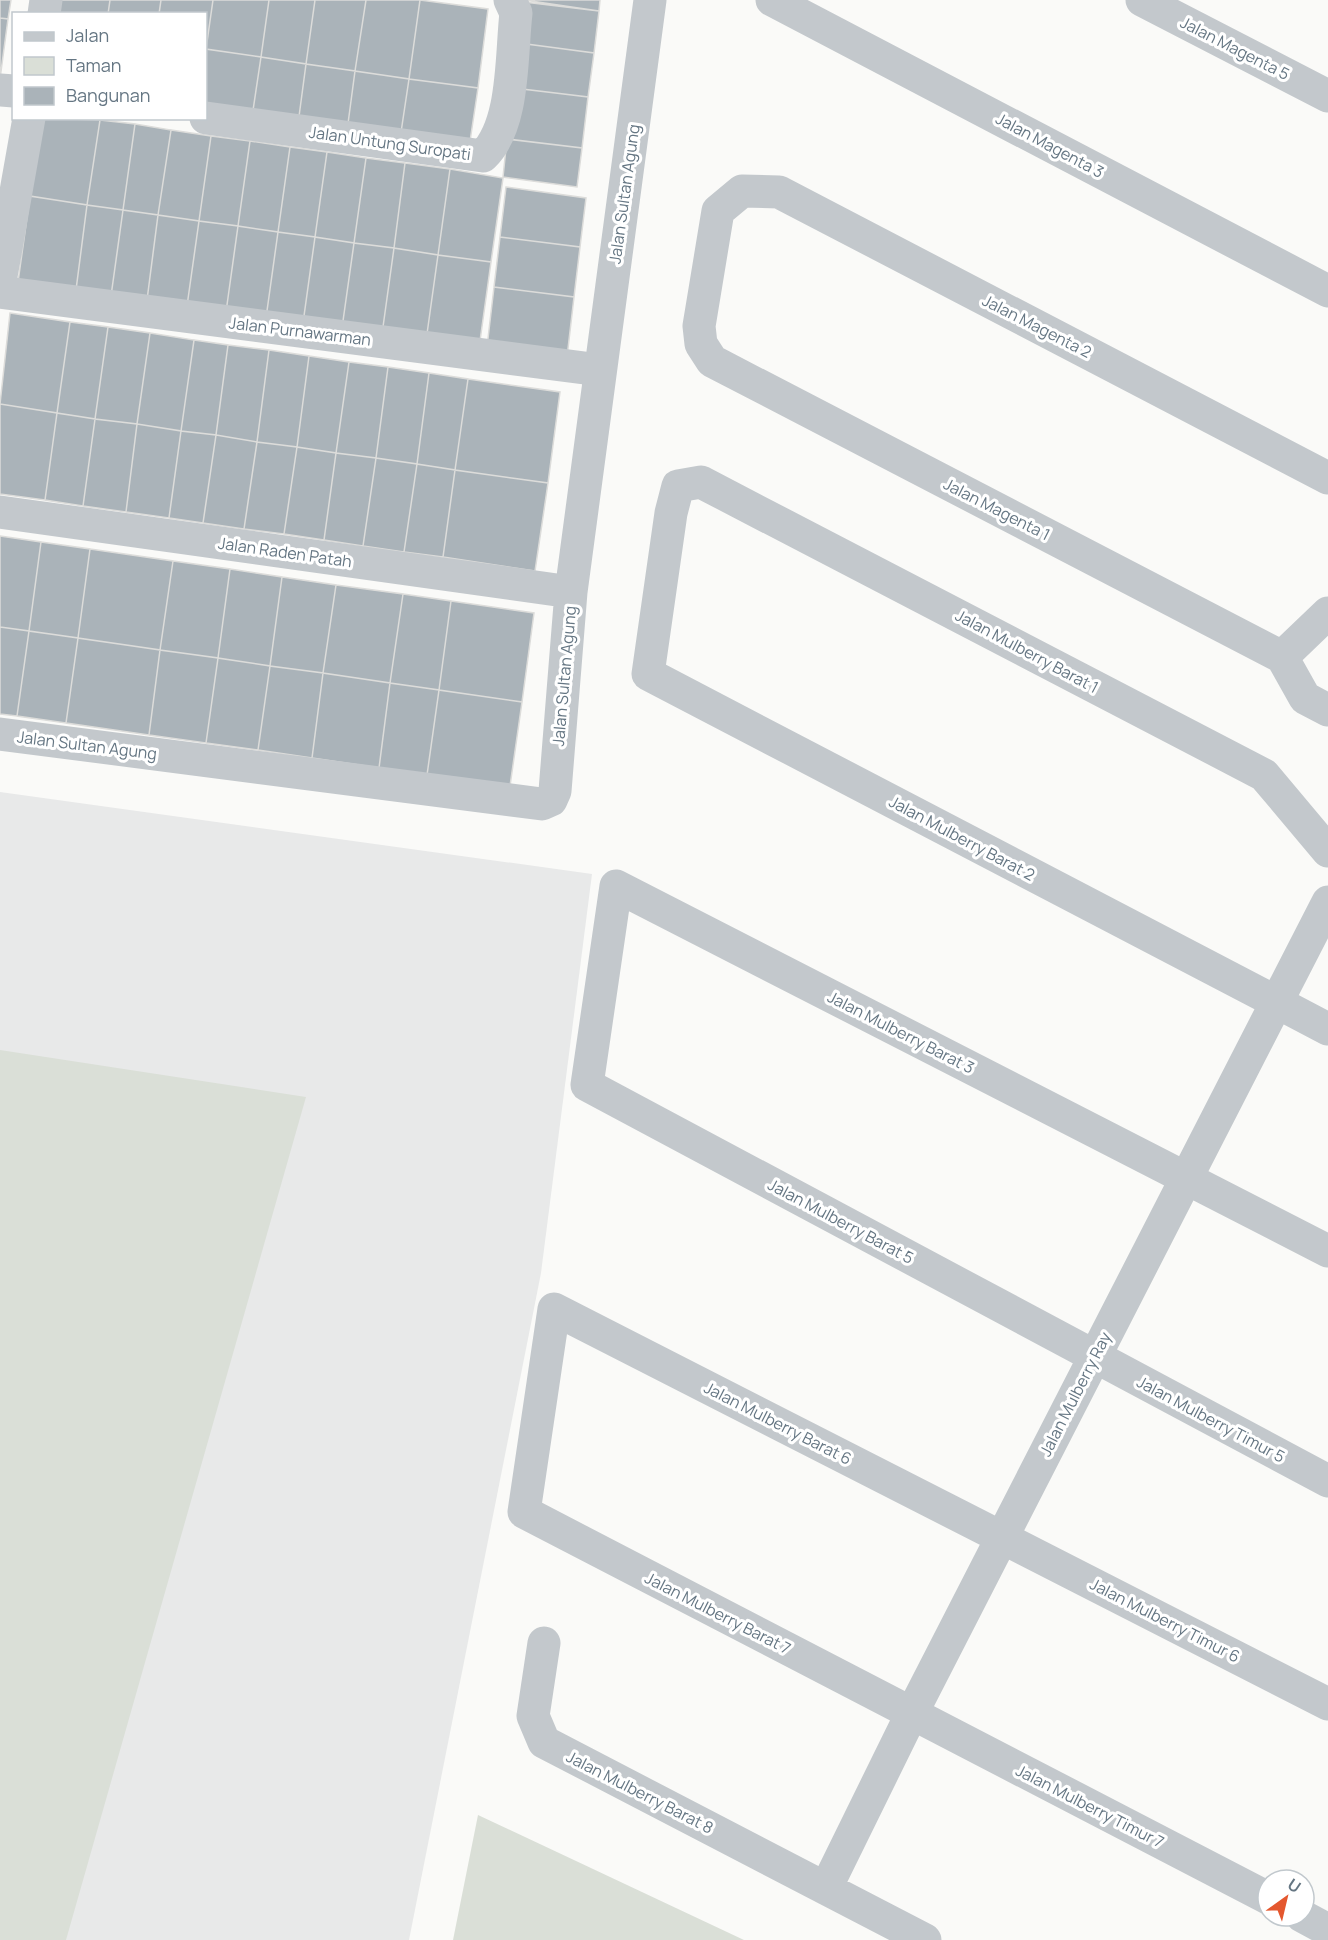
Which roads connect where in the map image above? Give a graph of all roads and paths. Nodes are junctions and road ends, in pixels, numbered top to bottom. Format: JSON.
{"nodes":[{"id":1,"x":510,"y":0,"type":"edge"},
{"id":2,"x":650,"y":0,"type":"edge"},
{"id":3,"x":772,"y":0,"type":"edge"},
{"id":4,"x":1142,"y":0,"type":"edge"},
{"id":5,"x":1328,"y":96,"type":"edge"},
{"id":6,"x":207,"y":118,"type":"edge"},
{"id":7,"x":29,"y":120,"type":"edge"},
{"id":8,"x":742,"y":191,"type":"joint"},
{"id":9,"x":0,"y":282,"type":"edge"},
{"id":10,"x":1328,"y":291,"type":"edge"},
{"id":11,"x":0,"y":292,"type":"edge"},
{"id":12,"x":600,"y":370,"type":"junction"},
{"id":13,"x":1328,"y":478,"type":"edge"},
{"id":14,"x":701,"y":482,"type":"joint"},
{"id":15,"x":0,"y":512,"type":"edge"},
{"id":16,"x":571,"y":591,"type":"junction"},
{"id":17,"x":1328,"y":613,"type":"edge"},
{"id":18,"x":1282,"y":657,"type":"junction"},
{"id":19,"x":1328,"y":710,"type":"edge"},
{"id":20,"x":0,"y":734,"type":"edge"},
{"id":21,"x":1328,"y":851,"type":"edge"},
{"id":22,"x":616,"y":886,"type":"joint"},
{"id":23,"x":1328,"y":902,"type":"edge"},
{"id":24,"x":1277,"y":1002,"type":"junction"},
{"id":25,"x":1328,"y":1029,"type":"edge"},
{"id":26,"x":1186,"y":1178,"type":"junction"},
{"id":27,"x":1328,"y":1251,"type":"edge"},
{"id":28,"x":554,"y":1309,"type":"joint"},
{"id":29,"x":1095,"y":1356,"type":"junction"},
{"id":30,"x":1328,"y":1481,"type":"edge"},
{"id":31,"x":1002,"y":1537,"type":"junction"},
{"id":32,"x":544,"y":1643,"type":"dead end"},
{"id":33,"x":1328,"y":1704,"type":"edge"},
{"id":34,"x":912,"y":1713,"type":"junction"},
{"id":35,"x":826,"y":1888,"type":"junction"},
{"id":36,"x":1256,"y":1893,"type":"edge"},
{"id":37,"x":925,"y":1940,"type":"edge"}],
"edges":[{"from":1,"to":6,"type":"street","name":"Jalan Untung Suropati"},
{"from":2,"to":12,"type":"street","name":"Jalan Sultan Agung"},
{"from":3,"to":10,"type":"street","name":"Jalan Magenta 3"},
{"from":4,"to":5,"type":"street","name":"Jalan Magenta 5"},
{"from":7,"to":9,"type":"street"},
{"from":8,"to":13,"type":"street","name":"Jalan Magenta 2"},
{"from":8,"to":18,"type":"street","name":"Jalan Magenta 1"},
{"from":11,"to":12,"type":"street","name":"Jalan Purnawarman"},
{"from":12,"to":16,"type":"street","name":"Jalan Sultan Agung"},
{"from":14,"to":21,"type":"street","name":"Jalan Mulberry Barat 1"},
{"from":14,"to":24,"type":"street","name":"Jalan Mulberry Barat 2"},
{"from":15,"to":16,"type":"street","name":"Jalan Raden Patah"},
{"from":16,"to":20,"type":"street","name":"Jalan Sultan Agung"},
{"from":17,"to":18,"type":"street"},
{"from":18,"to":19,"type":"street"},
{"from":22,"to":26,"type":"street","name":"Jalan Mulberry Barat 3"},
{"from":22,"to":29,"type":"street","name":"Jalan Mulberry Barat 5"},
{"from":23,"to":24,"type":"street","name":"Jalan Mulberry Ray"},
{"from":24,"to":25,"type":"street","name":"Jalan Mulberry Barat 2"},
{"from":24,"to":26,"type":"street","name":"Jalan Mulberry Ray"},
{"from":26,"to":27,"type":"street","name":"Jalan Mulberry Barat 3"},
{"from":26,"to":29,"type":"street","name":"Jalan Mulberry Ray"},
{"from":28,"to":31,"type":"street","name":"Jalan Mulberry Barat 6"},
{"from":28,"to":34,"type":"street","name":"Jalan Mulberry Barat 7"},
{"from":29,"to":30,"type":"street","name":"Jalan Mulberry Timur 5"},
{"from":29,"to":31,"type":"street","name":"Jalan Mulberry Ray"},
{"from":31,"to":33,"type":"street","name":"Jalan Mulberry Timur 6"},
{"from":31,"to":34,"type":"street","name":"Jalan Mulberry Ray"},
{"from":32,"to":35,"type":"street","name":"Jalan Mulberry Barat 8"},
{"from":34,"to":35,"type":"street","name":"Jalan Mulberry Ray"},
{"from":34,"to":36,"type":"street","name":"Jalan Mulberry Timur 7"},
{"from":35,"to":37,"type":"street","name":"Jalan Mulberry Barat 8"}]}
